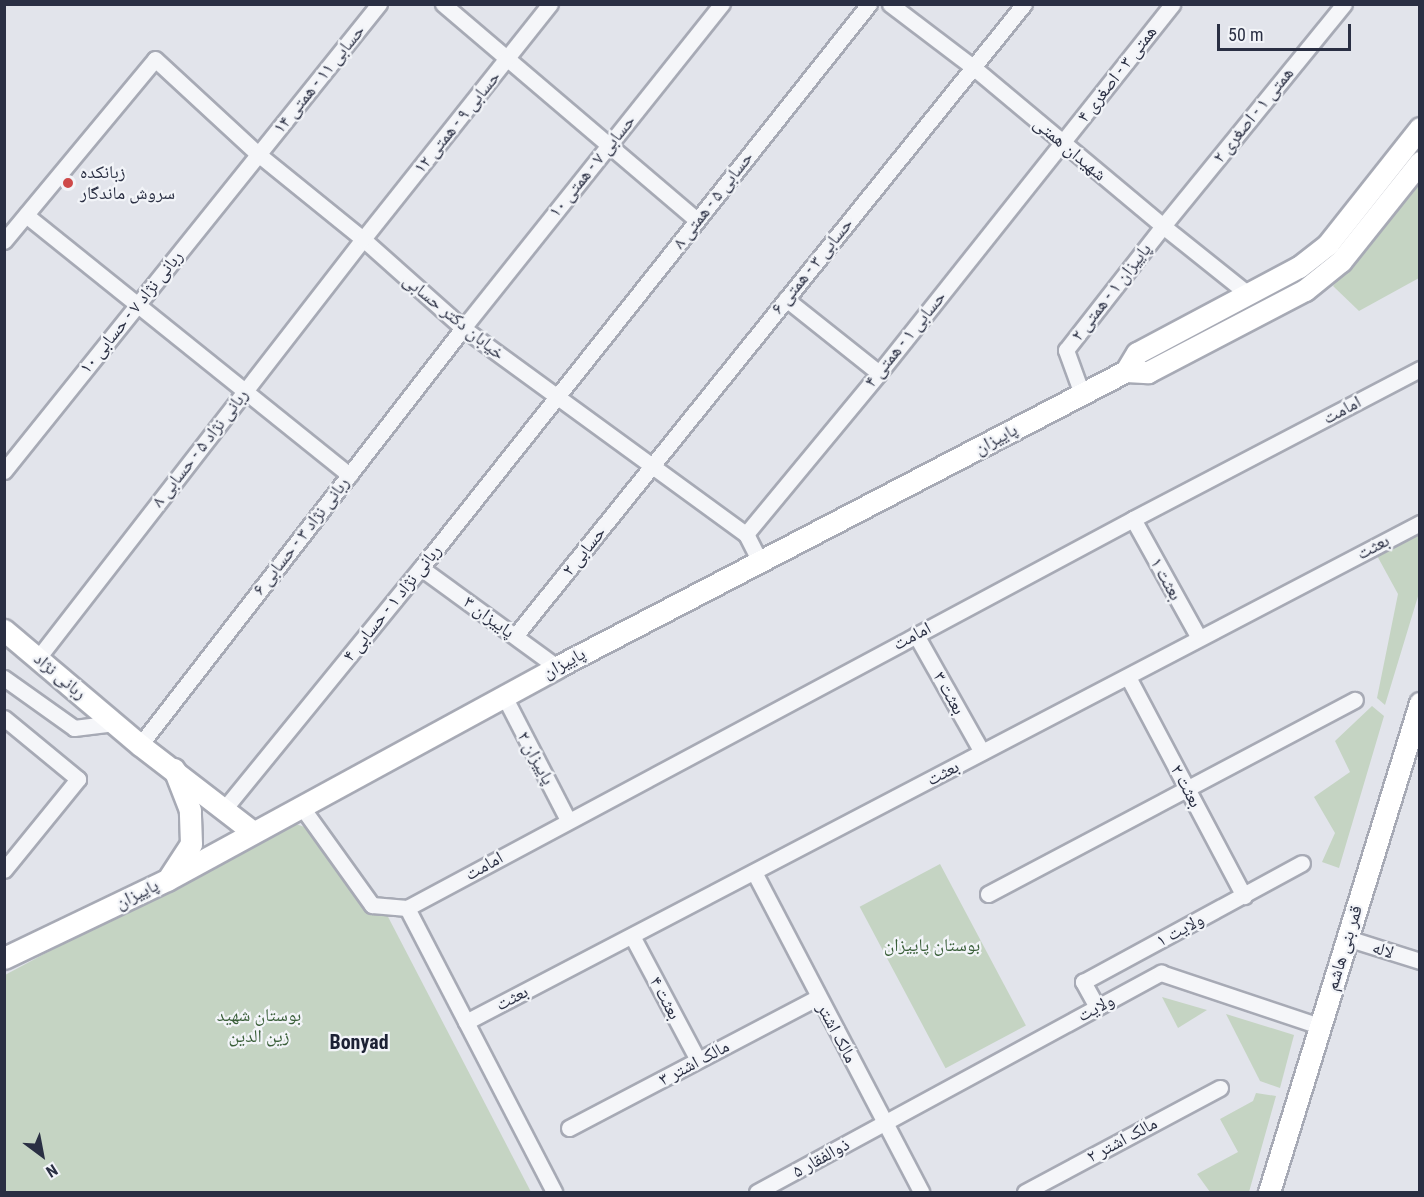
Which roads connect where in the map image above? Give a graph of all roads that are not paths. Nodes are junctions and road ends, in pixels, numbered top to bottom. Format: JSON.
{"nodes":[{"id":1,"x":380,"y":4,"type":"edge"},
{"id":2,"x":443,"y":4,"type":"edge"},
{"id":3,"x":550,"y":4,"type":"edge"},
{"id":4,"x":722,"y":4,"type":"edge"},
{"id":5,"x":869,"y":4,"type":"edge"},
{"id":6,"x":890,"y":4,"type":"edge"},
{"id":7,"x":1024,"y":4,"type":"edge"},
{"id":8,"x":1172,"y":4,"type":"edge"},
{"id":9,"x":1344,"y":4,"type":"edge"},
{"id":10,"x":508,"y":59,"type":"junction"},
{"id":11,"x":973,"y":68,"type":"junction"},
{"id":12,"x":1419,"y":129,"type":"edge"},
{"id":13,"x":1062,"y":143,"type":"junction"},
{"id":14,"x":609,"y":145,"type":"junction"},
{"id":15,"x":258,"y":154,"type":"junction"},
{"id":16,"x":1419,"y":162,"type":"edge"},
{"id":17,"x":26,"y":215,"type":"junction"},
{"id":18,"x":698,"y":219,"type":"junction"},
{"id":19,"x":1162,"y":226,"type":"junction"},
{"id":20,"x":363,"y":239,"type":"junction"},
{"id":21,"x":4,"y":241,"type":"edge"},
{"id":22,"x":1249,"y":295,"type":"junction"},
{"id":23,"x":786,"y":299,"type":"junction"},
{"id":24,"x":137,"y":304,"type":"junction"},
{"id":25,"x":1257,"y":316,"type":"junction"},
{"id":26,"x":463,"y":328,"type":"junction"},
{"id":27,"x":1419,"y":369,"type":"edge"},
{"id":28,"x":1126,"y":371,"type":"junction"},
{"id":29,"x":879,"y":373,"type":"junction"},
{"id":30,"x":245,"y":391,"type":"junction"},
{"id":31,"x":1082,"y":394,"type":"junction"},
{"id":32,"x":558,"y":397,"type":"junction"},
{"id":33,"x":653,"y":466,"type":"junction"},
{"id":34,"x":4,"y":471,"type":"edge"},
{"id":35,"x":349,"y":475,"type":"junction"},
{"id":36,"x":1133,"y":519,"type":"junction"},
{"id":37,"x":1419,"y":523,"type":"edge"},
{"id":38,"x":746,"y":534,"type":"junction"},
{"id":39,"x":760,"y":561,"type":"junction"},
{"id":40,"x":421,"y":568,"type":"junction"},
{"id":41,"x":4,"y":630,"type":"edge"},
{"id":42,"x":916,"y":634,"type":"junction"},
{"id":43,"x":515,"y":636,"type":"junction"},
{"id":44,"x":1199,"y":638,"type":"junction"},
{"id":45,"x":38,"y":658,"type":"junction"},
{"id":46,"x":557,"y":666,"type":"junction"},
{"id":47,"x":1128,"y":677,"type":"junction"},
{"id":48,"x":7,"y":685,"type":"edge"},
{"id":49,"x":504,"y":696,"type":"junction"},
{"id":50,"x":1355,"y":700,"type":"dead end"},
{"id":51,"x":1419,"y":703,"type":"edge"},
{"id":52,"x":4,"y":718,"type":"edge"},
{"id":53,"x":116,"y":723,"type":"junction"},
{"id":54,"x":140,"y":745,"type":"junction"},
{"id":55,"x":982,"y":752,"type":"junction"},
{"id":56,"x":174,"y":769,"type":"junction"},
{"id":57,"x":1188,"y":789,"type":"junction"},
{"id":58,"x":302,"y":806,"type":"junction"},
{"id":59,"x":225,"y":808,"type":"junction"},
{"id":60,"x":568,"y":820,"type":"junction"},
{"id":61,"x":254,"y":832,"type":"junction"},
{"id":62,"x":1302,"y":863,"type":"dead end"},
{"id":63,"x":4,"y":870,"type":"edge"},
{"id":64,"x":754,"y":872,"type":"junction"},
{"id":65,"x":167,"y":880,"type":"junction"},
{"id":66,"x":988,"y":894,"type":"dead end"},
{"id":67,"x":1244,"y":896,"type":"junction"},
{"id":68,"x":407,"y":908,"type":"junction"},
{"id":69,"x":632,"y":936,"type":"junction"},
{"id":70,"x":1347,"y":938,"type":"junction"},
{"id":71,"x":4,"y":958,"type":"edge"},
{"id":72,"x":1419,"y":961,"type":"edge"},
{"id":73,"x":818,"y":997,"type":"junction"},
{"id":74,"x":1098,"y":1008,"type":"junction"},
{"id":75,"x":466,"y":1022,"type":"junction"},
{"id":76,"x":1319,"y":1026,"type":"junction"},
{"id":77,"x":698,"y":1060,"type":"junction"},
{"id":78,"x":1220,"y":1088,"type":"dead end"},
{"id":79,"x":885,"y":1123,"type":"junction"},
{"id":80,"x":569,"y":1128,"type":"dead end"},
{"id":81,"x":554,"y":1192,"type":"edge"},
{"id":82,"x":757,"y":1192,"type":"edge"},
{"id":83,"x":921,"y":1192,"type":"edge"},
{"id":84,"x":1024,"y":1192,"type":"edge"},
{"id":85,"x":1269,"y":1192,"type":"edge"}],
"edges":[{"from":1,"to":15,"type":"street","name":"حسابی ۱۱ - همتی ۱۴"},
{"from":2,"to":10,"type":"street"},
{"from":3,"to":10,"type":"street","name":"حسابی ۹ - همتی ۱۲"},
{"from":4,"to":14,"type":"street","name":"حسابی ۷ - همتی ۱۰"},
{"from":5,"to":18,"type":"street","name":"حسابی ۵ - همتی ۸"},
{"from":6,"to":11,"type":"street","name":"شهیدان همتی"},
{"from":7,"to":11,"type":"street","name":"حسابی ۳ - همتی ۶"},
{"from":8,"to":13,"type":"street","name":"همتی ۳ - اصغری ۴"},
{"from":9,"to":19,"type":"street","name":"همتی ۱ - اصغری ۲"},
{"from":10,"to":14,"type":"street"},
{"from":10,"to":20,"type":"street","name":"حسابی ۹ - همتی ۱۲"},
{"from":11,"to":13,"type":"street","name":"شهیدان همتی"},
{"from":11,"to":23,"type":"street","name":"حسابی ۳ - همتی ۶"},
{"from":12,"to":22,"type":"street","name":"پاییزان"},
{"from":13,"to":19,"type":"street","name":"شهیدان همتی"},
{"from":13,"to":29,"type":"street","name":"حسابی ۱ - همتی ۴"},
{"from":14,"to":18,"type":"street"},
{"from":14,"to":26,"type":"street","name":"حسابی ۷ - همتی ۱۰"},
{"from":15,"to":17,"type":"street","name":"خیابان دکتر حسابی"},
{"from":15,"to":20,"type":"street","name":"خیابان دکتر حسابی"},
{"from":15,"to":24,"type":"street","name":"ربانی نژاد ۷ - حسابی ۱۰"},
{"from":16,"to":25,"type":"street","name":"پاییزان"},
{"from":17,"to":21,"type":"street"},
{"from":17,"to":24,"type":"street"},
{"from":18,"to":32,"type":"street","name":"حسابی ۵ - همتی ۸"},
{"from":19,"to":22,"type":"street","name":"شهیدان همتی"},
{"from":19,"to":31,"type":"street","name":"پاییزان ۱ - همتی ۲"},
{"from":20,"to":26,"type":"street","name":"خیابان دکتر حسابی"},
{"from":20,"to":30,"type":"street","name":"ربانی نژاد ۵ - حسابی ۸"},
{"from":22,"to":25,"type":"street"},
{"from":22,"to":28,"type":"street","name":"پاییزان"},
{"from":23,"to":29,"type":"street"},
{"from":23,"to":33,"type":"street","name":"حسابی ۳ - همتی ۶"},
{"from":24,"to":30,"type":"street"},
{"from":24,"to":34,"type":"street","name":"ربانی نژاد ۷ - حسابی ۱۰"},
{"from":25,"to":28,"type":"street","name":"پاییزان"},
{"from":26,"to":32,"type":"street","name":"خیابان دکتر حسابی"},
{"from":26,"to":35,"type":"street","name":"ربانی نژاد ۳ - حسابی ۶"},
{"from":27,"to":36,"type":"street","name":"امامت"},
{"from":28,"to":31,"type":"street","name":"پاییزان"},
{"from":29,"to":38,"type":"street","name":"حسابی ۱ - همتی ۴"},
{"from":30,"to":35,"type":"street"},
{"from":30,"to":45,"type":"street","name":"ربانی نژاد ۵ - حسابی ۸"},
{"from":31,"to":39,"type":"street","name":"پاییزان"},
{"from":32,"to":33,"type":"street","name":"خیابان دکتر حسابی"},
{"from":32,"to":40,"type":"street","name":"ربانی نژاد ۱ - حسابی ۴"},
{"from":33,"to":38,"type":"street","name":"خیابان دکتر حسابی"},
{"from":33,"to":43,"type":"street","name":"حسابی ۲"},
{"from":35,"to":54,"type":"street","name":"ربانی نژاد ۳ - حسابی ۶"},
{"from":36,"to":42,"type":"street","name":"امامت"},
{"from":36,"to":44,"type":"street","name":"بعثت ۱"},
{"from":37,"to":44,"type":"street","name":"بعثت"},
{"from":38,"to":39,"type":"street","name":"خیابان دکتر حسابی"},
{"from":39,"to":46,"type":"street","name":"پاییزان"},
{"from":40,"to":43,"type":"street","name":"پاییزان ۳"},
{"from":40,"to":59,"type":"street","name":"ربانی نژاد ۱ - حسابی ۴"},
{"from":41,"to":45,"type":"street","name":"ربانی نژاد"},
{"from":42,"to":55,"type":"street","name":"بعثت ۳"},
{"from":42,"to":60,"type":"street","name":"امامت"},
{"from":43,"to":46,"type":"street","name":"پاییزان ۳"},
{"from":44,"to":47,"type":"street","name":"بعثت"},
{"from":45,"to":53,"type":"street","name":"ربانی نژاد"},
{"from":46,"to":49,"type":"street","name":"پاییزان"},
{"from":47,"to":55,"type":"street","name":"بعثت"},
{"from":47,"to":57,"type":"street","name":"بعثت ۲"},
{"from":48,"to":53,"type":"street","name":"ربانی نژاد"},
{"from":49,"to":58,"type":"street","name":"پاییزان"},
{"from":49,"to":60,"type":"street","name":"پاییزان ۲"},
{"from":50,"to":57,"type":"street"},
{"from":51,"to":70,"type":"street","name":"قمر بنی هاشم"},
{"from":52,"to":63,"type":"street"},
{"from":53,"to":54,"type":"street","name":"ربانی نژاد"},
{"from":54,"to":56,"type":"street","name":"ربانی نژاد"},
{"from":55,"to":64,"type":"street","name":"بعثت"},
{"from":56,"to":59,"type":"street","name":"ربانی نژاد"},
{"from":56,"to":65,"type":"street"},
{"from":57,"to":66,"type":"street"},
{"from":57,"to":67,"type":"street","name":"بعثت ۲"},
{"from":58,"to":61,"type":"street","name":"پاییزان"},
{"from":58,"to":68,"type":"street"},
{"from":59,"to":61,"type":"street","name":"ربانی نژاد"},
{"from":60,"to":68,"type":"street","name":"امامت"},
{"from":61,"to":65,"type":"street","name":"پاییزان"},
{"from":62,"to":67,"type":"street","name":"ولایت ۱"},
{"from":64,"to":69,"type":"street","name":"بعثت"},
{"from":64,"to":73,"type":"street","name":"مالک اشتر"},
{"from":65,"to":71,"type":"street","name":"پاییزان"},
{"from":67,"to":74,"type":"street","name":"ولایت ۱"},
{"from":68,"to":75,"type":"street"},
{"from":69,"to":75,"type":"street","name":"بعثت"},
{"from":69,"to":77,"type":"street","name":"بعثت ۴"},
{"from":70,"to":72,"type":"street","name":"لاله"},
{"from":70,"to":76,"type":"street","name":"قمر بنی هاشم"},
{"from":73,"to":77,"type":"street","name":"مالک اشتر ۳"},
{"from":73,"to":79,"type":"street","name":"مالک اشتر"},
{"from":74,"to":76,"type":"street","name":"ولایت"},
{"from":74,"to":79,"type":"street","name":"ولایت"},
{"from":75,"to":81,"type":"street"},
{"from":76,"to":85,"type":"street","name":"قمر بنی هاشم"},
{"from":77,"to":80,"type":"street","name":"مالک اشتر ۳"},
{"from":78,"to":84,"type":"street","name":"مالک اشتر ۲"},
{"from":79,"to":82,"type":"street","name":"ذوالفقار ۵"},
{"from":79,"to":83,"type":"street","name":"مالک اشتر"}]}
